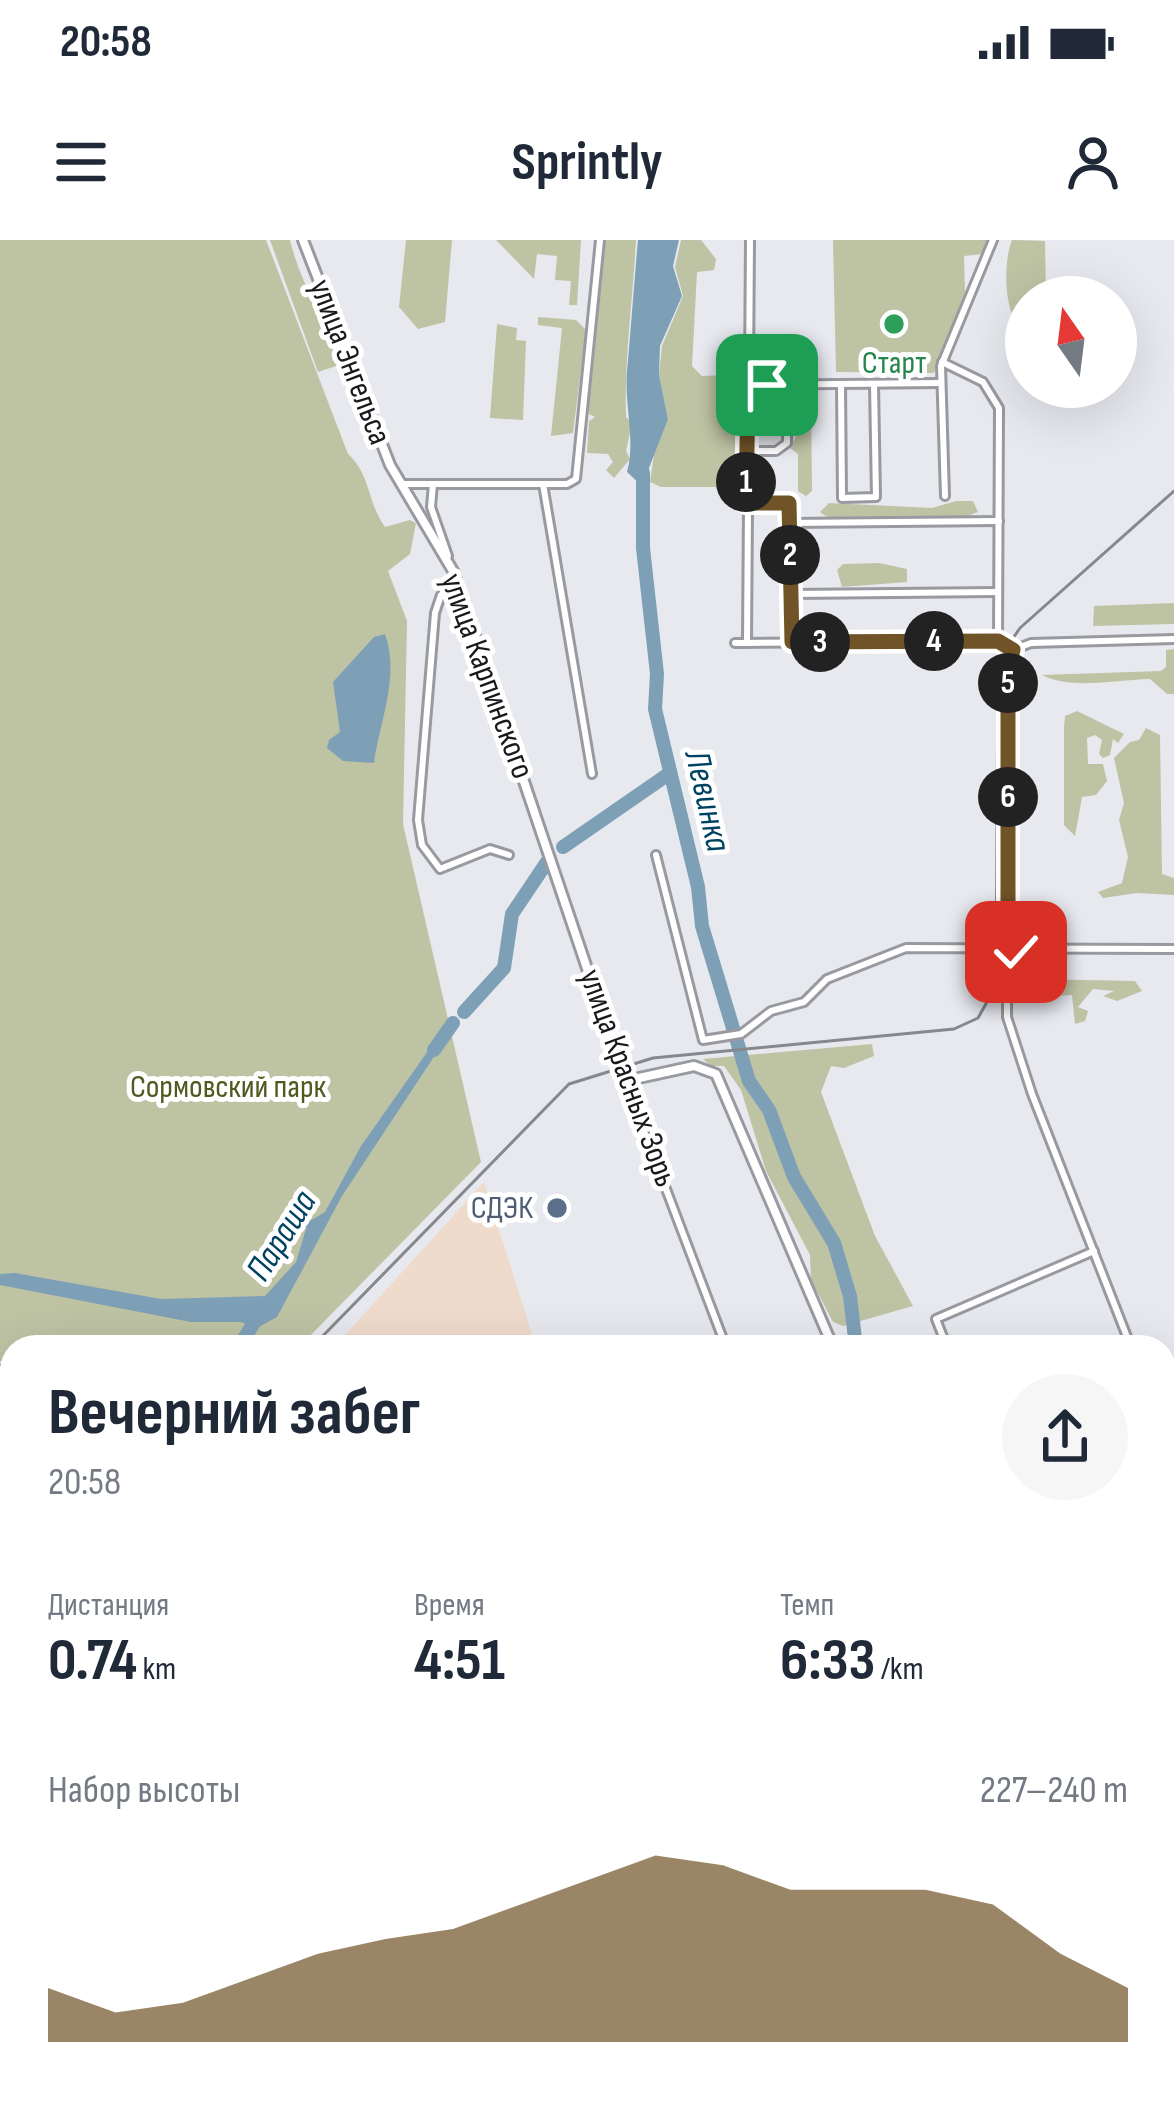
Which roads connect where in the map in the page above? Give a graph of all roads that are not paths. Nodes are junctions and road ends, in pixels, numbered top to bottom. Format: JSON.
{"nodes":[{"id":1,"x":303,"y":240,"type":"edge"},
{"id":2,"x":600,"y":240,"type":"edge"},
{"id":3,"x":750,"y":240,"type":"edge"},
{"id":4,"x":993,"y":240,"type":"edge"},
{"id":5,"x":942,"y":362,"type":"junction"},
{"id":6,"x":940,"y":379,"type":"junction"},
{"id":7,"x":841,"y":384,"type":"junction"},
{"id":8,"x":874,"y":384,"type":"junction"},
{"id":9,"x":750,"y":385,"type":"junction"},
{"id":10,"x":788,"y":385,"type":"junction"},
{"id":11,"x":746,"y":451,"type":"junction"},
{"id":12,"x":399,"y":484,"type":"junction"},
{"id":13,"x":433,"y":484,"type":"junction"},
{"id":14,"x":543,"y":484,"type":"junction"},
{"id":15,"x":945,"y":496,"type":"dead end"},
{"id":16,"x":746,"y":503,"type":"junction"},
{"id":17,"x":998,"y":520,"type":"junction"},
{"id":18,"x":789,"y":523,"type":"junction"},
{"id":19,"x":453,"y":571,"type":"junction"},
{"id":20,"x":458,"y":585,"type":"junction"},
{"id":21,"x":998,"y":592,"type":"junction"},
{"id":22,"x":791,"y":593,"type":"junction"},
{"id":23,"x":1174,"y":639,"type":"edge"},
{"id":24,"x":998,"y":641,"type":"junction"},
{"id":25,"x":792,"y":642,"type":"junction"},
{"id":26,"x":735,"y":643,"type":"dead end"},
{"id":27,"x":746,"y":643,"type":"junction"},
{"id":28,"x":1013,"y":650,"type":"junction"},
{"id":29,"x":592,"y":773,"type":"dead end"},
{"id":30,"x":535,"y":807,"type":"joint"},
{"id":31,"x":509,"y":855,"type":"dead end"},
{"id":32,"x":656,"y":855,"type":"dead end"},
{"id":33,"x":1008,"y":949,"type":"junction"},
{"id":34,"x":1174,"y":949,"type":"edge"},
{"id":35,"x":625,"y":1081,"type":"junction"},
{"id":36,"x":1094,"y":1251,"type":"junction"},
{"id":37,"x":721,"y":1335,"type":"edge"},
{"id":38,"x":828,"y":1335,"type":"edge"},
{"id":39,"x":942,"y":1335,"type":"edge"},
{"id":40,"x":1126,"y":1335,"type":"edge"}],
"edges":[{"from":1,"to":12,"type":"street","name":"улица Энгельса"},
{"from":2,"to":14,"type":"street"},
{"from":3,"to":9,"type":"street"},
{"from":4,"to":5,"type":"street"},
{"from":5,"to":6,"type":"street"},
{"from":5,"to":17,"type":"street"},
{"from":6,"to":8,"type":"street"},
{"from":6,"to":15,"type":"street"},
{"from":7,"to":8,"type":"street"},
{"from":7,"to":8,"type":"street"},
{"from":7,"to":10,"type":"street"},
{"from":9,"to":10,"type":"street"},
{"from":9,"to":11,"type":"street"},
{"from":10,"to":11,"type":"street"},
{"from":11,"to":16,"type":"street"},
{"from":12,"to":13,"type":"street"},
{"from":12,"to":19,"type":"street","name":"улица Карпинского"},
{"from":13,"to":14,"type":"street"},
{"from":13,"to":19,"type":"street"},
{"from":14,"to":29,"type":"street"},
{"from":16,"to":18,"type":"street"},
{"from":16,"to":27,"type":"street"},
{"from":17,"to":18,"type":"street"},
{"from":17,"to":21,"type":"street"},
{"from":18,"to":22,"type":"street"},
{"from":19,"to":20,"type":"street","name":"улица Карпинского"},
{"from":20,"to":30,"type":"street","name":"улица Карпинского"},
{"from":20,"to":31,"type":"street"},
{"from":21,"to":22,"type":"street"},
{"from":21,"to":24,"type":"street"},
{"from":22,"to":25,"type":"street"},
{"from":23,"to":28,"type":"street"},
{"from":24,"to":25,"type":"street"},
{"from":24,"to":28,"type":"street"},
{"from":25,"to":27,"type":"street"},
{"from":26,"to":27,"type":"street"},
{"from":28,"to":33,"type":"street"},
{"from":30,"to":35,"type":"street","name":"улица Красных Зорь"},
{"from":32,"to":33,"type":"street"},
{"from":33,"to":34,"type":"street"},
{"from":33,"to":36,"type":"street"},
{"from":35,"to":37,"type":"street","name":"улица Красных Зорь"},
{"from":35,"to":38,"type":"street"},
{"from":36,"to":39,"type":"street"},
{"from":36,"to":40,"type":"street"}]}
